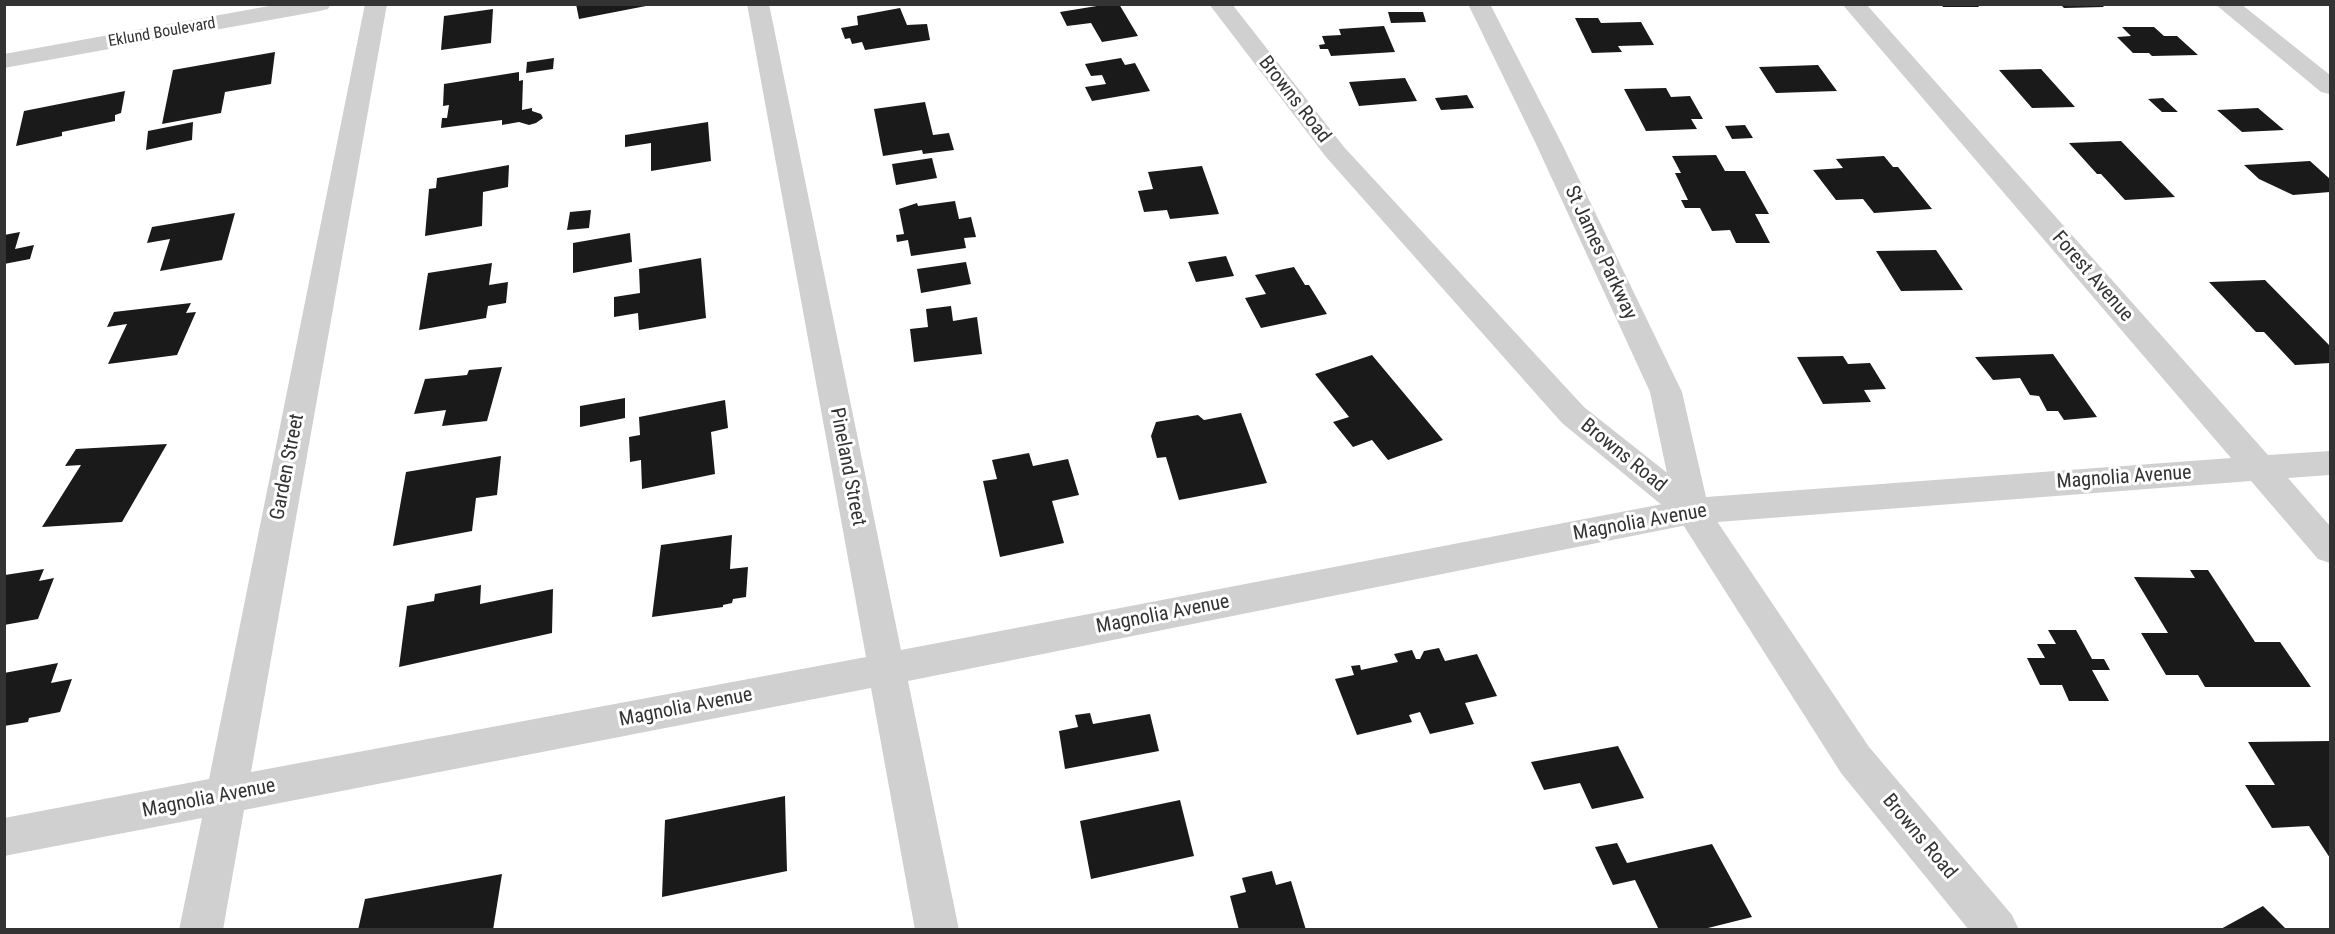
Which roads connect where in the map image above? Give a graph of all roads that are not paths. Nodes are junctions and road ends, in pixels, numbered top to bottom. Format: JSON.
{"nodes":[{"id":1,"x":320,"y":4,"type":"edge"},
{"id":2,"x":376,"y":4,"type":"edge"},
{"id":3,"x":758,"y":4,"type":"edge"},
{"id":4,"x":1220,"y":4,"type":"edge"},
{"id":5,"x":1479,"y":4,"type":"edge"},
{"id":6,"x":1853,"y":4,"type":"edge"},
{"id":7,"x":2226,"y":4,"type":"edge"},
{"id":8,"x":4,"y":61,"type":"edge"},
{"id":9,"x":2331,"y":87,"type":"edge"},
{"id":10,"x":2331,"y":463,"type":"edge"},
{"id":11,"x":2259,"y":468,"type":"junction"},
{"id":12,"x":1692,"y":512,"type":"junction"},
{"id":13,"x":2331,"y":549,"type":"edge"},
{"id":14,"x":886,"y":669,"type":"junction"},
{"id":15,"x":225,"y":796,"type":"junction"},
{"id":16,"x":4,"y":837,"type":"edge"},
{"id":17,"x":201,"y":930,"type":"edge"},
{"id":18,"x":937,"y":930,"type":"edge"},
{"id":19,"x":1997,"y":930,"type":"edge"}],
"edges":[{"from":1,"to":8,"type":"street","name":"Eklund Boulevard"},
{"from":2,"to":15,"type":"street","name":"Garden Street"},
{"from":3,"to":14,"type":"street","name":"Pineland Street"},
{"from":4,"to":12,"type":"street","name":"Browns Road"},
{"from":5,"to":12,"type":"street","name":"St James Parkway"},
{"from":6,"to":11,"type":"street","name":"Forest Avenue"},
{"from":7,"to":9,"type":"street"},
{"from":10,"to":11,"type":"street","name":"Magnolia Avenue"},
{"from":11,"to":12,"type":"street","name":"Magnolia Avenue"},
{"from":11,"to":13,"type":"street","name":"Forest Avenue"},
{"from":12,"to":14,"type":"street","name":"Magnolia Avenue"},
{"from":12,"to":19,"type":"street","name":"Browns Road"},
{"from":14,"to":15,"type":"street","name":"Magnolia Avenue"},
{"from":14,"to":18,"type":"street","name":"Pineland Street"},
{"from":15,"to":16,"type":"street","name":"Magnolia Avenue"},
{"from":15,"to":17,"type":"street","name":"Garden Street"}]}
